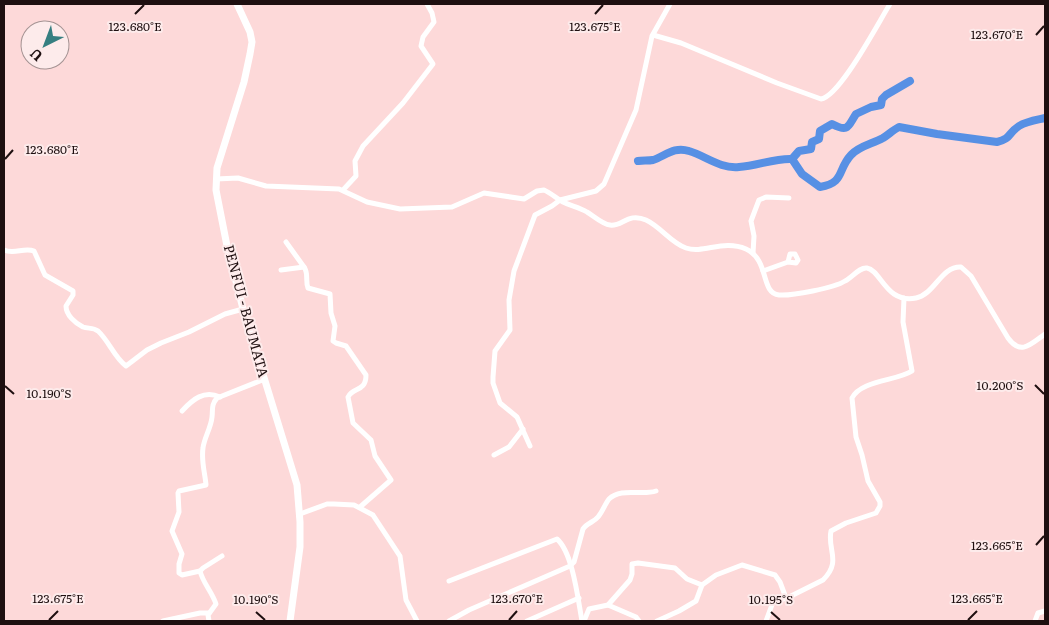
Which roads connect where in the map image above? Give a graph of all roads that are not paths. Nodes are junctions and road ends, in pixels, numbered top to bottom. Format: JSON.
{"nodes":[{"id":1,"x":237,"y":4,"type":"edge"},
{"id":2,"x":427,"y":4,"type":"edge"},
{"id":3,"x":670,"y":4,"type":"edge"},
{"id":4,"x":890,"y":4,"type":"edge"},
{"id":5,"x":653,"y":35,"type":"junction"},
{"id":6,"x":216,"y":179,"type":"junction"},
{"id":7,"x":343,"y":190,"type":"junction"},
{"id":8,"x":788,"y":198,"type":"dead end"},
{"id":9,"x":560,"y":200,"type":"junction"},
{"id":10,"x":286,"y":242,"type":"dead end"},
{"id":11,"x":4,"y":250,"type":"edge"},
{"id":12,"x":753,"y":253,"type":"junction"},
{"id":13,"x":788,"y":262,"type":"dead end"},
{"id":14,"x":304,"y":267,"type":"junction"},
{"id":15,"x":281,"y":270,"type":"dead end"},
{"id":16,"x":764,"y":271,"type":"junction"},
{"id":17,"x":904,"y":298,"type":"junction"},
{"id":18,"x":243,"y":309,"type":"junction"},
{"id":19,"x":1045,"y":334,"type":"edge"},
{"id":20,"x":265,"y":379,"type":"junction"},
{"id":21,"x":220,"y":397,"type":"junction"},
{"id":22,"x":182,"y":411,"type":"dead end"},
{"id":23,"x":523,"y":429,"type":"junction"},
{"id":24,"x":530,"y":446,"type":"dead end"},
{"id":25,"x":494,"y":455,"type":"dead end"},
{"id":26,"x":656,"y":491,"type":"dead end"},
{"id":27,"x":360,"y":507,"type":"junction"},
{"id":28,"x":300,"y":514,"type":"junction"},
{"id":29,"x":222,"y":556,"type":"dead end"},
{"id":30,"x":570,"y":566,"type":"junction"},
{"id":31,"x":200,"y":572,"type":"junction"},
{"id":32,"x":449,"y":581,"type":"dead end"},
{"id":33,"x":702,"y":585,"type":"junction"},
{"id":34,"x":578,"y":598,"type":"junction"},
{"id":35,"x":786,"y":598,"type":"junction"},
{"id":36,"x":608,"y":605,"type":"junction"},
{"id":37,"x":1045,"y":611,"type":"edge"},
{"id":38,"x":209,"y":613,"type":"junction"},
{"id":39,"x":163,"y":621,"type":"edge"},
{"id":40,"x":209,"y":621,"type":"edge"},
{"id":41,"x":290,"y":621,"type":"edge"},
{"id":42,"x":417,"y":621,"type":"edge"},
{"id":43,"x":449,"y":621,"type":"edge"},
{"id":44,"x":528,"y":621,"type":"edge"},
{"id":45,"x":583,"y":621,"type":"edge"},
{"id":46,"x":639,"y":621,"type":"edge"},
{"id":47,"x":657,"y":621,"type":"edge"},
{"id":48,"x":766,"y":621,"type":"edge"},
{"id":49,"x":1035,"y":621,"type":"edge"}],
"edges":[{"from":1,"to":6,"type":"street","name":"PENFUI - BAUMATA"},
{"from":2,"to":7,"type":"street"},
{"from":3,"to":5,"type":"street"},
{"from":4,"to":5,"type":"street"},
{"from":5,"to":9,"type":"street"},
{"from":6,"to":7,"type":"street"},
{"from":6,"to":18,"type":"street","name":"PENFUI - BAUMATA"},
{"from":7,"to":9,"type":"street"},
{"from":8,"to":12,"type":"street"},
{"from":9,"to":12,"type":"street"},
{"from":9,"to":23,"type":"street"},
{"from":10,"to":14,"type":"street"},
{"from":11,"to":18,"type":"street"},
{"from":12,"to":16,"type":"street"},
{"from":13,"to":16,"type":"street"},
{"from":14,"to":15,"type":"street"},
{"from":14,"to":27,"type":"street"},
{"from":16,"to":17,"type":"street"},
{"from":17,"to":19,"type":"street"},
{"from":17,"to":35,"type":"street"},
{"from":18,"to":20,"type":"street","name":"PENFUI - BAUMATA"},
{"from":20,"to":21,"type":"street"},
{"from":20,"to":28,"type":"street","name":"PENFUI - BAUMATA"},
{"from":21,"to":22,"type":"street"},
{"from":21,"to":31,"type":"street"},
{"from":23,"to":24,"type":"street"},
{"from":23,"to":25,"type":"street"},
{"from":26,"to":30,"type":"street"},
{"from":27,"to":28,"type":"street"},
{"from":27,"to":42,"type":"street"},
{"from":28,"to":41,"type":"street","name":"PENFUI - BAUMATA"},
{"from":29,"to":31,"type":"street"},
{"from":30,"to":32,"type":"street"},
{"from":30,"to":34,"type":"street"},
{"from":30,"to":43,"type":"street"},
{"from":31,"to":38,"type":"street"},
{"from":33,"to":35,"type":"street"},
{"from":33,"to":36,"type":"street"},
{"from":33,"to":47,"type":"street"},
{"from":34,"to":44,"type":"street"},
{"from":34,"to":45,"type":"street"},
{"from":35,"to":48,"type":"street"},
{"from":36,"to":45,"type":"street"},
{"from":36,"to":46,"type":"street"},
{"from":37,"to":49,"type":"street"},
{"from":38,"to":39,"type":"street"},
{"from":38,"to":40,"type":"street"}]}
